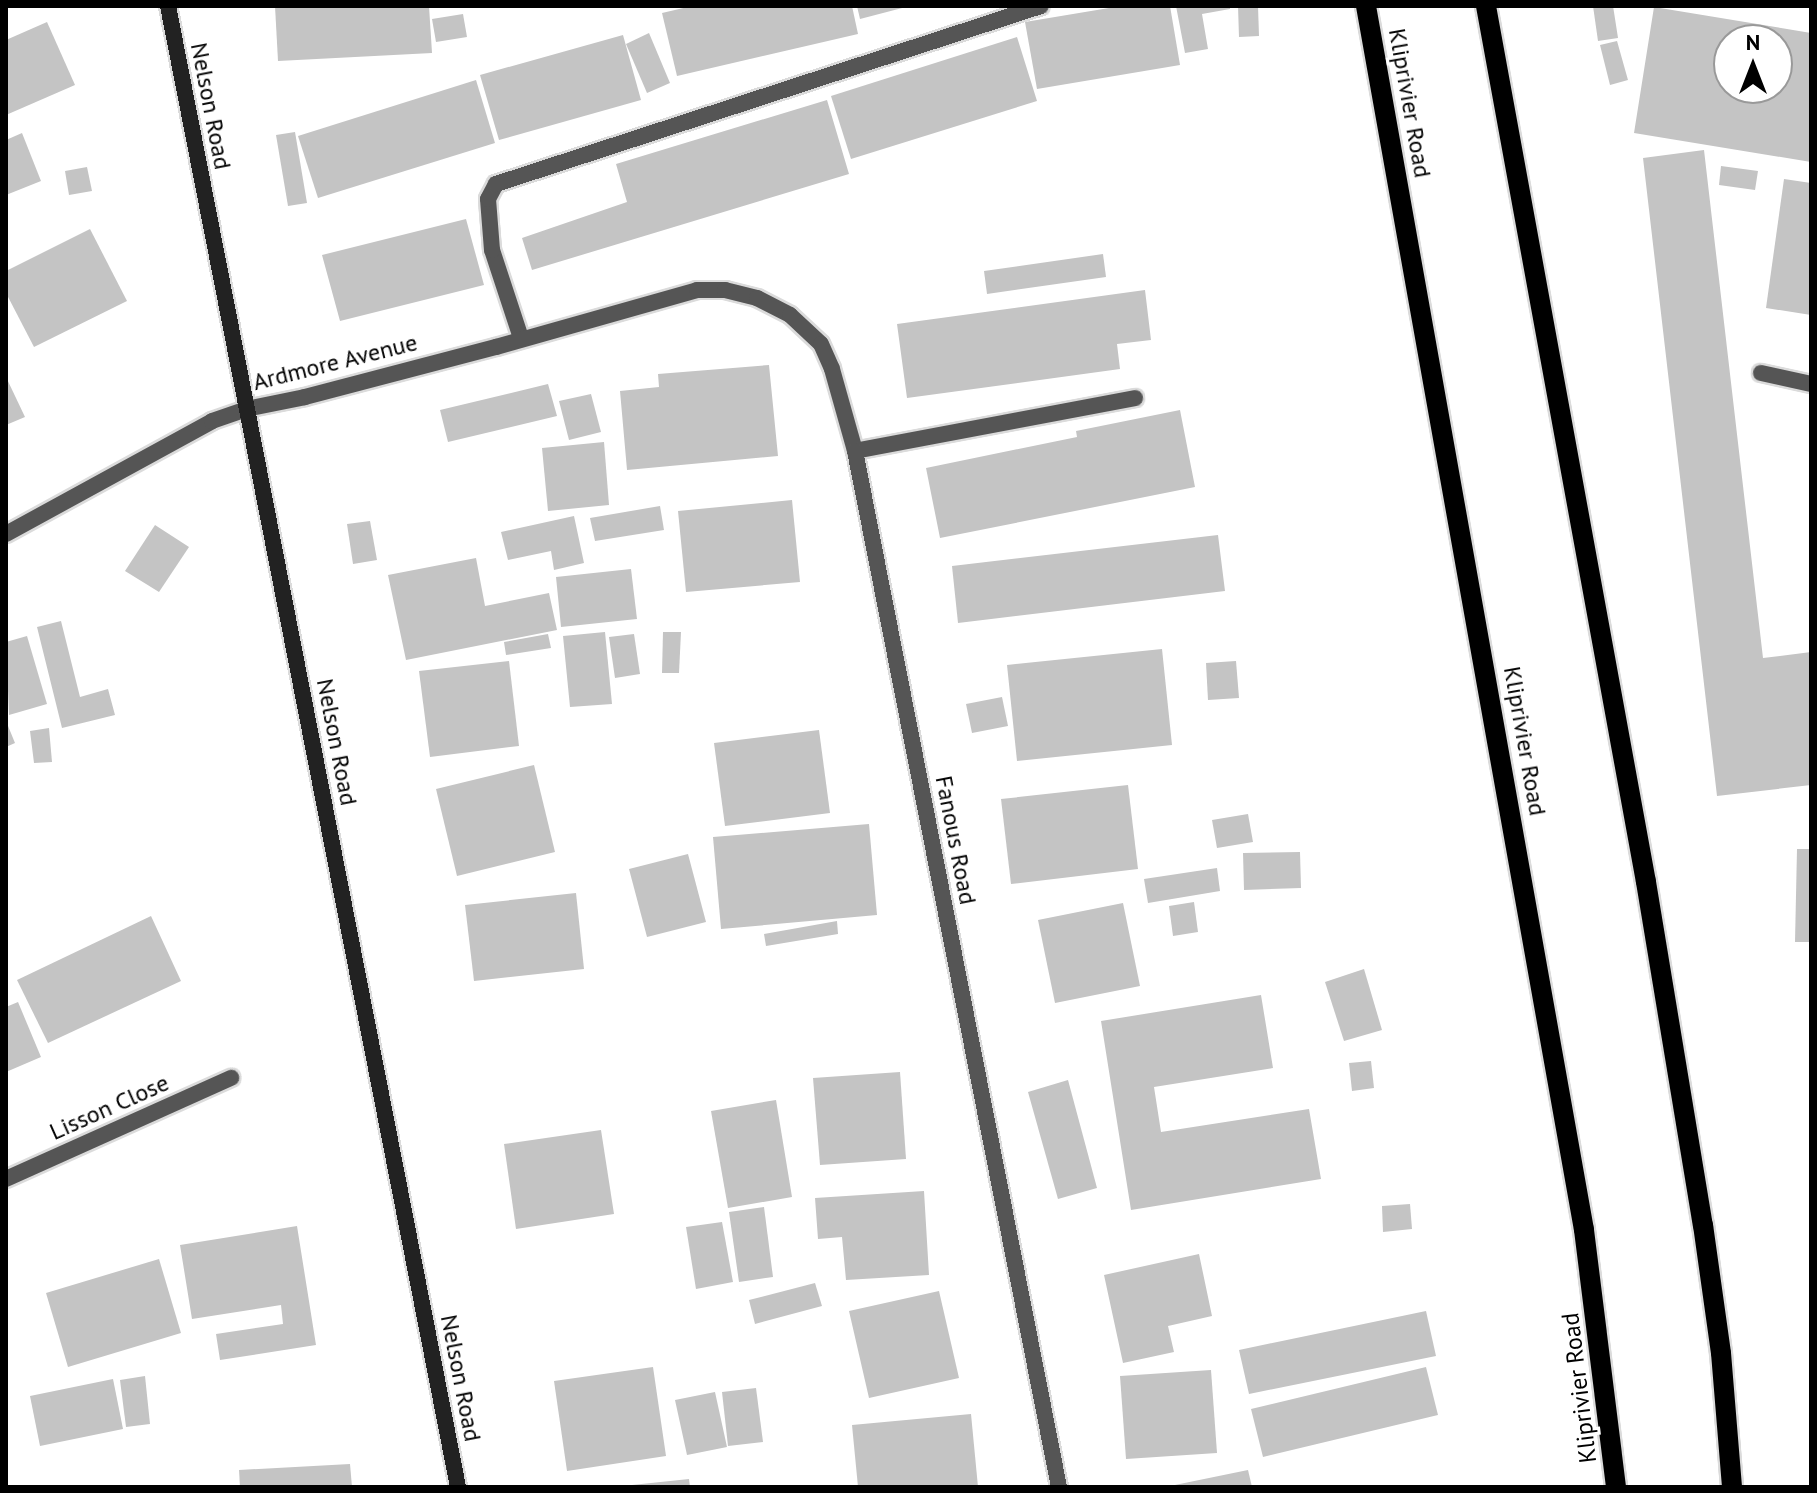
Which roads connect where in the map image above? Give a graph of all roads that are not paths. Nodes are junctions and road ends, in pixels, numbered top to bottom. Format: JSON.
{"nodes":[{"id":1,"x":168,"y":6,"type":"edge"},
{"id":2,"x":1041,"y":6,"type":"edge"},
{"id":3,"x":1366,"y":6,"type":"edge"},
{"id":4,"x":1486,"y":6,"type":"edge"},
{"id":5,"x":697,"y":290,"type":"joint"},
{"id":6,"x":521,"y":338,"type":"junction"},
{"id":7,"x":1761,"y":373,"type":"dead end"},
{"id":8,"x":1811,"y":384,"type":"edge"},
{"id":9,"x":1135,"y":398,"type":"dead end"},
{"id":10,"x":246,"y":409,"type":"junction"},
{"id":11,"x":855,"y":451,"type":"junction"},
{"id":12,"x":6,"y":534,"type":"edge"},
{"id":13,"x":231,"y":1078,"type":"dead end"},
{"id":14,"x":6,"y":1179,"type":"edge"},
{"id":15,"x":458,"y":1487,"type":"edge"},
{"id":16,"x":1059,"y":1487,"type":"edge"},
{"id":17,"x":1616,"y":1487,"type":"edge"},
{"id":18,"x":1732,"y":1487,"type":"edge"}],
"edges":[{"from":1,"to":10,"type":"street","name":"Nelson Road"},
{"from":2,"to":6,"type":"street"},
{"from":3,"to":17,"type":"main road","name":"Kliprivier Road"},
{"from":4,"to":18,"type":"main road"},
{"from":5,"to":6,"type":"street","name":"Ardmore Avenue"},
{"from":5,"to":11,"type":"street","name":"Fanous Road"},
{"from":6,"to":10,"type":"street","name":"Ardmore Avenue"},
{"from":7,"to":8,"type":"street"},
{"from":9,"to":11,"type":"street"},
{"from":10,"to":12,"type":"street","name":"Ardmore Avenue"},
{"from":10,"to":15,"type":"street","name":"Nelson Road"},
{"from":11,"to":16,"type":"street","name":"Fanous Road"},
{"from":13,"to":14,"type":"street","name":"Lisson Close"}]}
